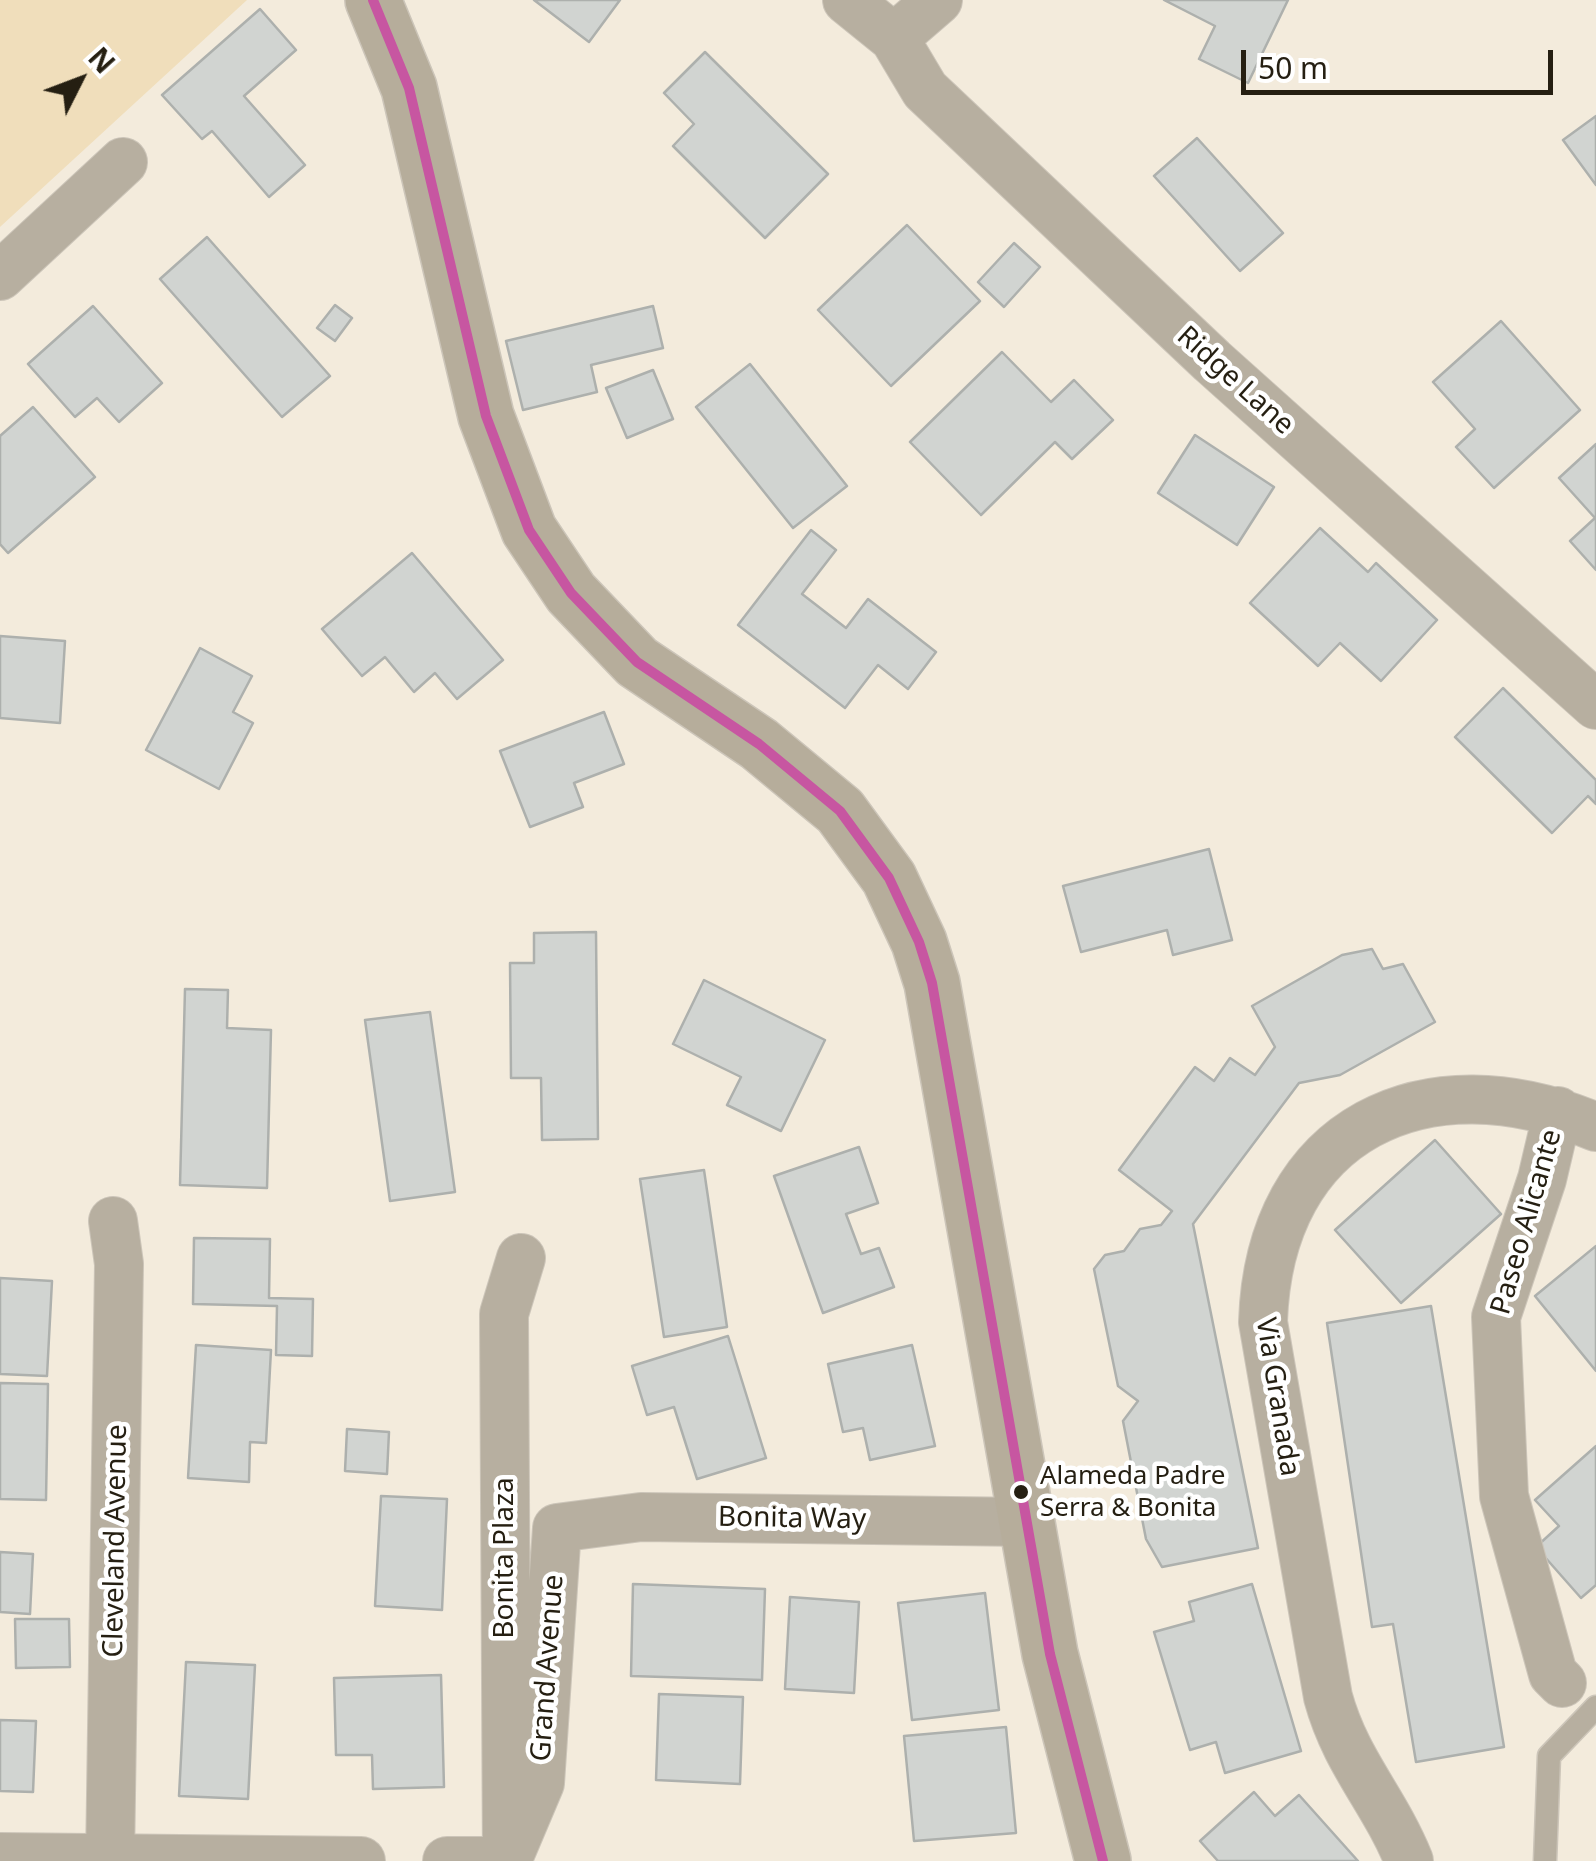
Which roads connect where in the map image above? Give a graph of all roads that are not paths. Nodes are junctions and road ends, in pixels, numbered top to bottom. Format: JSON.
{"nodes":[{"id":1,"x":374,"y":0,"type":"edge"},
{"id":2,"x":847,"y":0,"type":"edge"},
{"id":3,"x":938,"y":0,"type":"edge"},
{"id":4,"x":894,"y":38,"type":"junction"},
{"id":5,"x":123,"y":162,"type":"dead end"},
{"id":6,"x":0,"y":276,"type":"edge"},
{"id":7,"x":1596,"y":706,"type":"edge"},
{"id":8,"x":1577,"y":1119,"type":"edge"},
{"id":9,"x":113,"y":1221,"type":"dead end"},
{"id":10,"x":521,"y":1258,"type":"dead end"},
{"id":11,"x":1028,"y":1522,"type":"junction"},
{"id":12,"x":557,"y":1528,"type":"joint"},
{"id":13,"x":1579,"y":1695,"type":"edge"},
{"id":14,"x":0,"y":1857,"type":"edge"},
{"id":15,"x":110,"y":1858,"type":"edge"},
{"id":16,"x":361,"y":1861,"type":"edge"},
{"id":17,"x":447,"y":1861,"type":"edge"},
{"id":18,"x":506,"y":1861,"type":"edge"},
{"id":19,"x":1103,"y":1861,"type":"edge"},
{"id":20,"x":1409,"y":1861,"type":"edge"},
{"id":21,"x":1545,"y":1861,"type":"edge"}],
"edges":[{"from":1,"to":11,"type":"street"},
{"from":2,"to":4,"type":"street"},
{"from":3,"to":4,"type":"street"},
{"from":4,"to":7,"type":"street","name":"Ridge Lane"},
{"from":5,"to":6,"type":"street"},
{"from":8,"to":13,"type":"street","name":"Paseo Alicante"},
{"from":8,"to":20,"type":"street","name":"Via Granada"},
{"from":9,"to":15,"type":"street","name":"Cleveland Avenue"},
{"from":10,"to":18,"type":"street","name":"Bonita Plaza"},
{"from":11,"to":12,"type":"street","name":"Bonita Way"},
{"from":11,"to":19,"type":"street"},
{"from":12,"to":18,"type":"street","name":"Grand Avenue"},
{"from":13,"to":21,"type":"lane"},
{"from":14,"to":15,"type":"street"},
{"from":15,"to":16,"type":"street"},
{"from":17,"to":18,"type":"street"}]}
